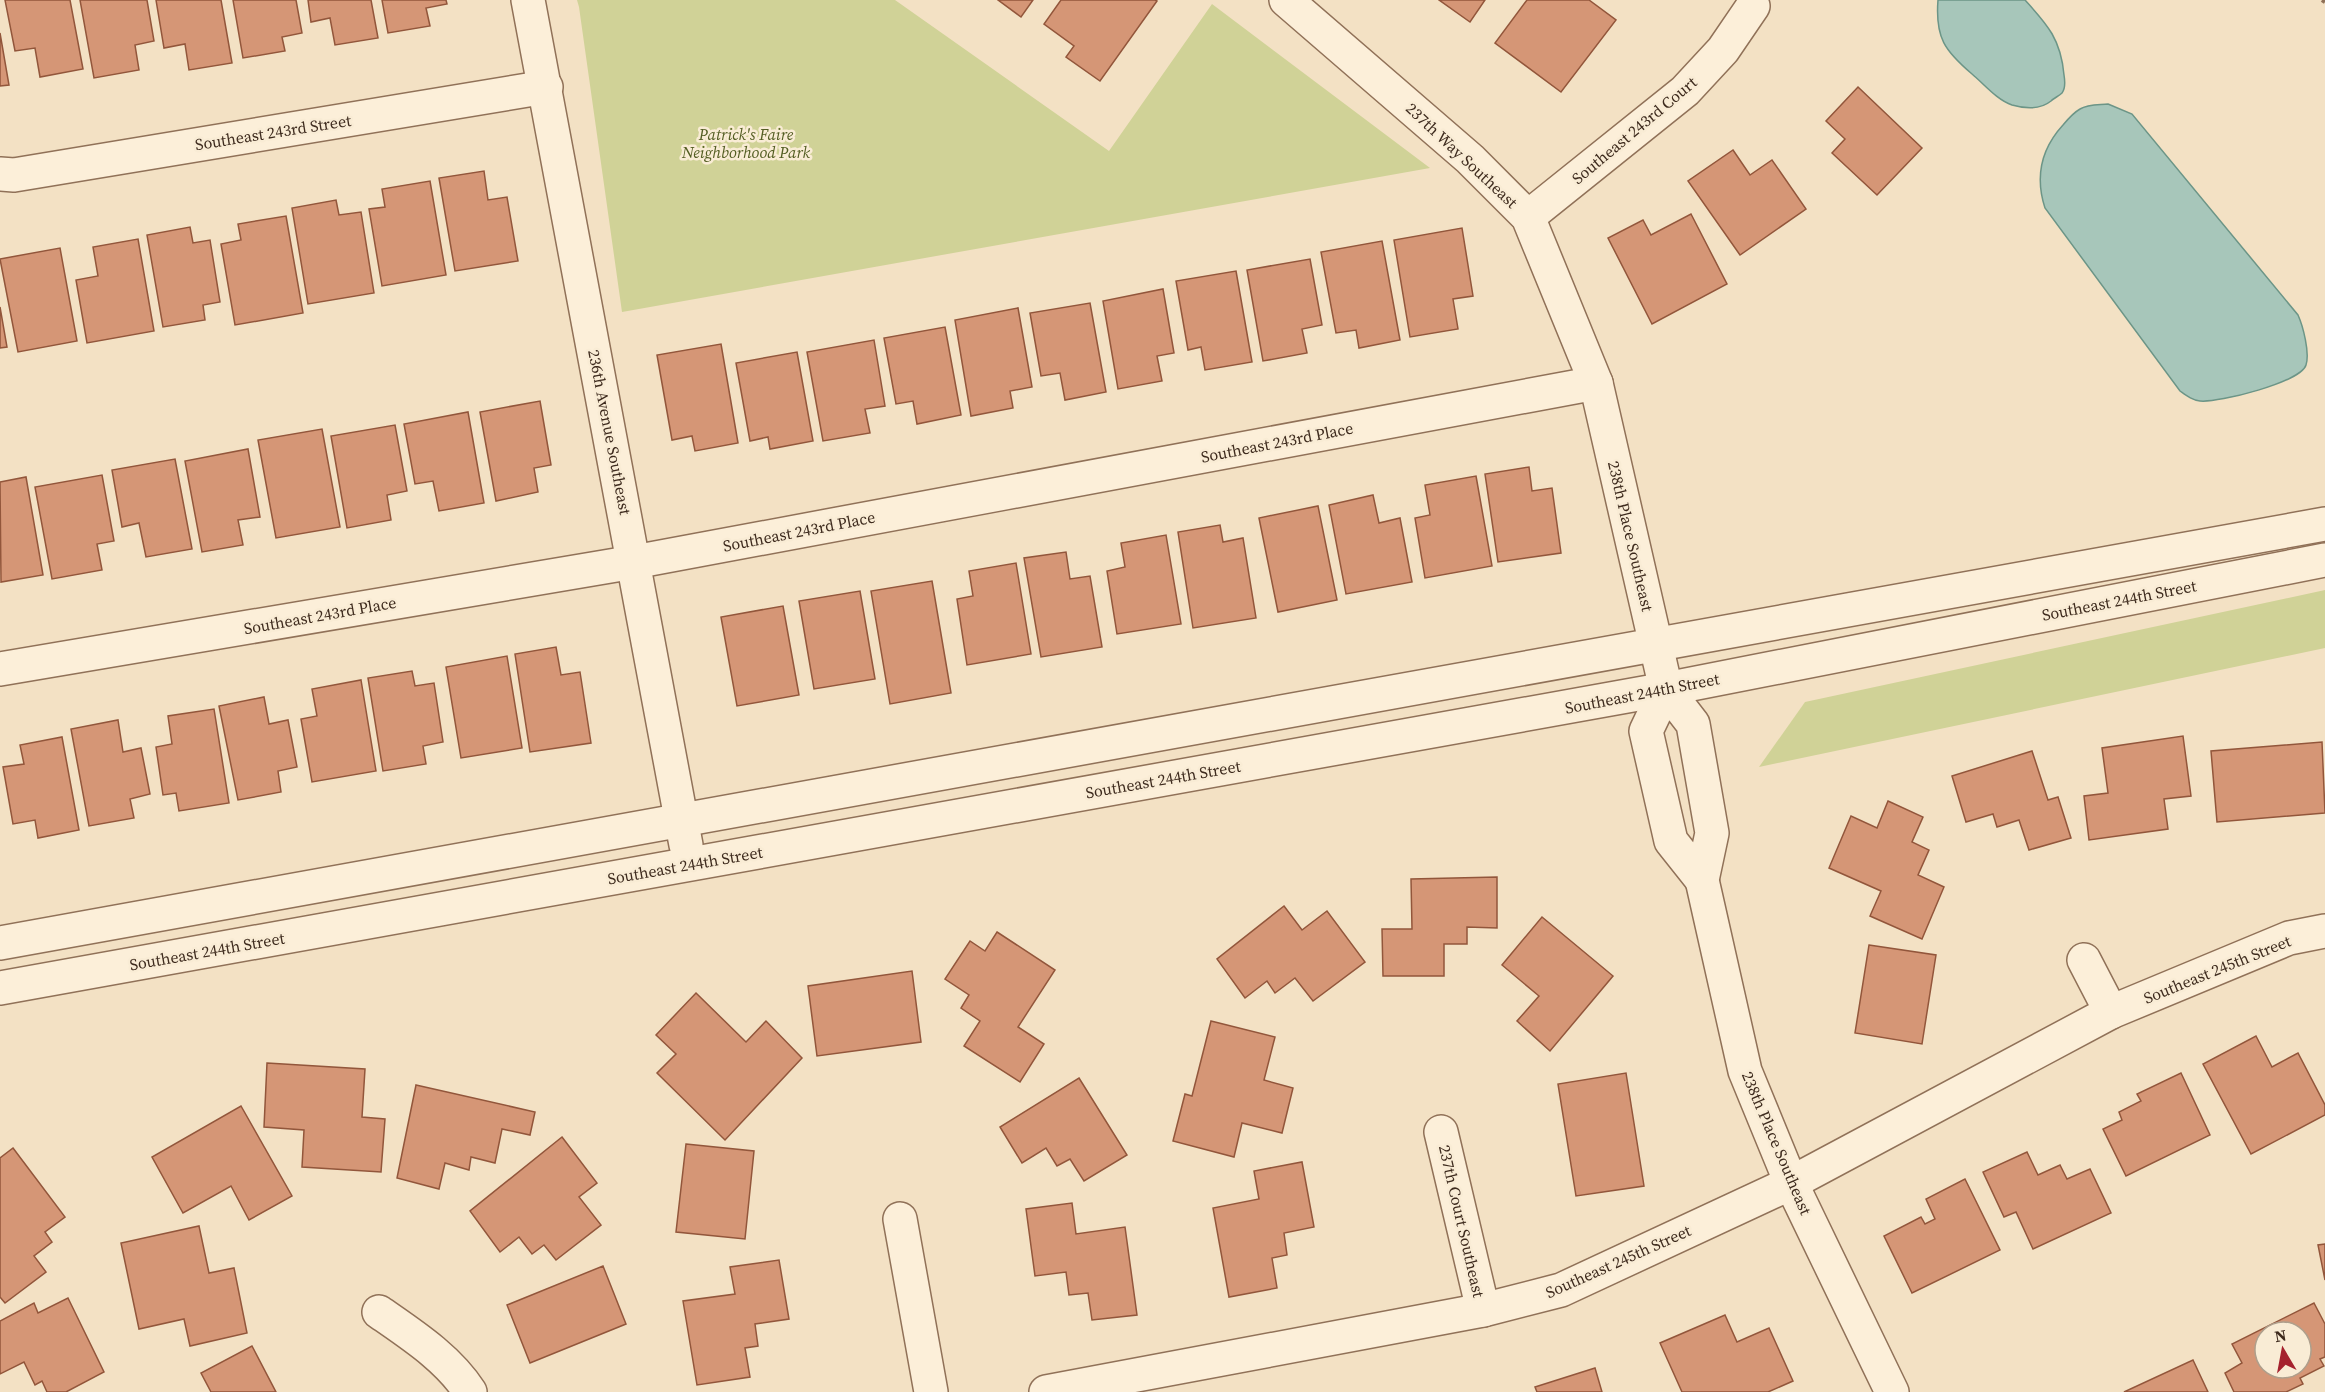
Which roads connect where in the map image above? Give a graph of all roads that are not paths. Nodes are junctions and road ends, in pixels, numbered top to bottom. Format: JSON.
{"nodes":[{"id":1,"x":528,"y":0,"type":"edge"},
{"id":2,"x":1286,"y":0,"type":"edge"},
{"id":3,"x":1753,"y":6,"type":"dead end"},
{"id":4,"x":546,"y":87,"type":"junction"},
{"id":5,"x":0,"y":174,"type":"edge"},
{"id":6,"x":1528,"y":217,"type":"junction"},
{"id":7,"x":1596,"y":383,"type":"junction"},
{"id":8,"x":2325,"y":524,"type":"edge"},
{"id":9,"x":2325,"y":560,"type":"edge"},
{"id":10,"x":634,"y":562,"type":"junction"},
{"id":11,"x":1656,"y":648,"type":"junction"},
{"id":12,"x":0,"y":669,"type":"edge"},
{"id":13,"x":1666,"y":689,"type":"junction"},
{"id":14,"x":682,"y":825,"type":"junction"},
{"id":15,"x":690,"y":865,"type":"junction"},
{"id":16,"x":1702,"y":880,"type":"junction"},
{"id":17,"x":2325,"y":931,"type":"edge"},
{"id":18,"x":0,"y":943,"type":"edge"},
{"id":19,"x":2084,"y":960,"type":"dead end"},
{"id":20,"x":0,"y":988,"type":"edge"},
{"id":21,"x":2111,"y":1012,"type":"junction"},
{"id":22,"x":1441,"y":1132,"type":"dead end"},
{"id":23,"x":1791,"y":1183,"type":"junction"},
{"id":24,"x":900,"y":1219,"type":"dead end"},
{"id":25,"x":1484,"y":1310,"type":"junction"},
{"id":26,"x":379,"y":1312,"type":"dead end"},
{"id":27,"x":470,"y":1392,"type":"edge"},
{"id":28,"x":932,"y":1392,"type":"edge"},
{"id":29,"x":1046,"y":1392,"type":"edge"},
{"id":30,"x":1892,"y":1392,"type":"edge"}],
"edges":[{"from":1,"to":4,"type":"street","name":"236th Avenue Southeast"},
{"from":2,"to":6,"type":"street","name":"237th Way Southeast"},
{"from":3,"to":6,"type":"street","name":"Southeast 243rd Court"},
{"from":4,"to":5,"type":"street","name":"Southeast 243rd Street"},
{"from":4,"to":10,"type":"street","name":"236th Avenue Southeast"},
{"from":6,"to":7,"type":"street","name":"237th Way Southeast"},
{"from":7,"to":10,"type":"street","name":"Southeast 243rd Place"},
{"from":7,"to":11,"type":"street","name":"238th Place Southeast"},
{"from":8,"to":11,"type":"street"},
{"from":9,"to":13,"type":"street","name":"Southeast 244th Street"},
{"from":10,"to":12,"type":"street","name":"Southeast 243rd Place"},
{"from":10,"to":14,"type":"street","name":"236th Avenue Southeast"},
{"from":11,"to":13,"type":"street","name":"238th Place Southeast"},
{"from":11,"to":14,"type":"street"},
{"from":13,"to":15,"type":"street","name":"Southeast 244th Street"},
{"from":13,"to":16,"type":"street","name":"238th Place Southeast"},
{"from":13,"to":16,"type":"street","name":"238th Place Southeast"},
{"from":14,"to":15,"type":"street","name":"236th Avenue Southeast"},
{"from":14,"to":18,"type":"street"},
{"from":15,"to":20,"type":"street","name":"Southeast 244th Street"},
{"from":16,"to":23,"type":"street","name":"238th Place Southeast"},
{"from":17,"to":21,"type":"street","name":"Southeast 245th Street"},
{"from":19,"to":21,"type":"street"},
{"from":21,"to":23,"type":"street","name":"Southeast 245th Street"},
{"from":22,"to":25,"type":"street","name":"237th Court Southeast"},
{"from":23,"to":25,"type":"street","name":"Southeast 245th Street"},
{"from":23,"to":30,"type":"street","name":"238th Place Southeast"},
{"from":24,"to":28,"type":"street"},
{"from":25,"to":29,"type":"street","name":"Southeast 245th Street"},
{"from":26,"to":27,"type":"street"}]}
